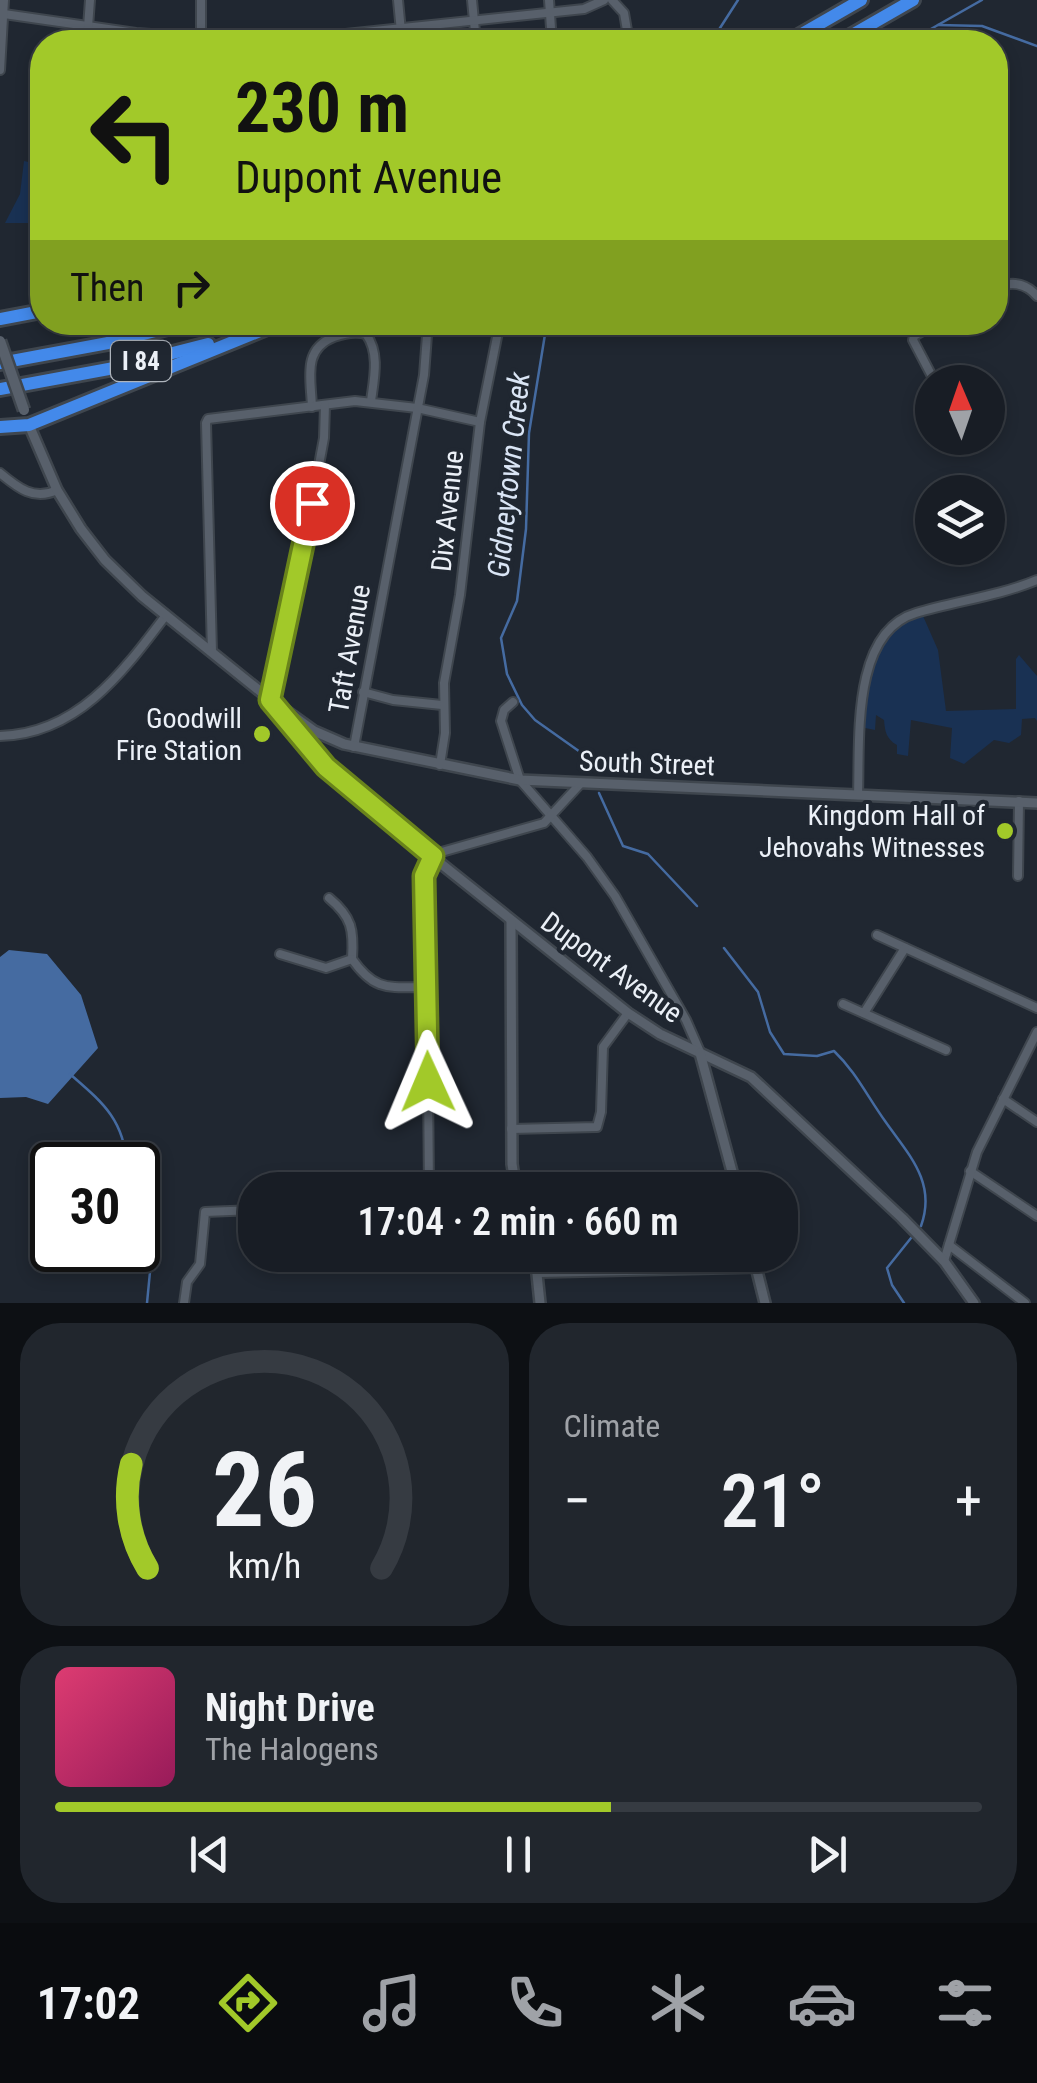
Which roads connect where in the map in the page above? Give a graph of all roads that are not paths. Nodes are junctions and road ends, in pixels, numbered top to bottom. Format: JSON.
{"nodes":[{"id":1,"x":4,"y":0,"type":"edge"},
{"id":2,"x":90,"y":0,"type":"edge"},
{"id":3,"x":201,"y":0,"type":"edge"},
{"id":4,"x":398,"y":0,"type":"edge"},
{"id":5,"x":472,"y":0,"type":"edge"},
{"id":6,"x":548,"y":0,"type":"edge"},
{"id":7,"x":604,"y":0,"type":"edge"},
{"id":8,"x":612,"y":0,"type":"edge"},
{"id":9,"x":862,"y":0,"type":"edge"},
{"id":10,"x":913,"y":0,"type":"edge"},
{"id":11,"x":549,"y":12,"type":"junction"},
{"id":12,"x":4,"y":14,"type":"junction"},
{"id":13,"x":474,"y":19,"type":"junction"},
{"id":14,"x":400,"y":27,"type":"junction"},
{"id":15,"x":88,"y":28,"type":"junction"},
{"id":16,"x":107,"y":30,"type":"edge"},
{"id":17,"x":201,"y":30,"type":"edge"},
{"id":18,"x":379,"y":30,"type":"edge"},
{"id":19,"x":400,"y":30,"type":"edge"},
{"id":20,"x":475,"y":30,"type":"edge"},
{"id":21,"x":551,"y":30,"type":"edge"},
{"id":22,"x":627,"y":30,"type":"edge"},
{"id":23,"x":809,"y":30,"type":"edge"},
{"id":24,"x":861,"y":30,"type":"edge"},
{"id":25,"x":0,"y":70,"type":"edge"},
{"id":26,"x":1008,"y":284,"type":"edge"},
{"id":27,"x":1037,"y":296,"type":"edge"},
{"id":28,"x":30,"y":313,"type":"edge"},
{"id":29,"x":0,"y":320,"type":"edge"},
{"id":30,"x":140,"y":335,"type":"edge"},
{"id":31,"x":236,"y":335,"type":"edge"},
{"id":32,"x":249,"y":335,"type":"edge"},
{"id":33,"x":344,"y":335,"type":"edge"},
{"id":34,"x":367,"y":335,"type":"edge"},
{"id":35,"x":427,"y":335,"type":"edge"},
{"id":36,"x":497,"y":335,"type":"edge"},
{"id":37,"x":916,"y":335,"type":"edge"},
{"id":38,"x":0,"y":342,"type":"edge"},
{"id":39,"x":0,"y":363,"type":"edge"},
{"id":40,"x":926,"y":365,"type":"edge"},
{"id":41,"x":0,"y":389,"type":"edge"},
{"id":42,"x":371,"y":401,"type":"junction"},
{"id":43,"x":325,"y":405,"type":"junction"},
{"id":44,"x":312,"y":406,"type":"junction"},
{"id":45,"x":417,"y":408,"type":"junction"},
{"id":46,"x":24,"y":410,"type":"dead end"},
{"id":47,"x":480,"y":422,"type":"junction"},
{"id":48,"x":29,"y":424,"type":"junction"},
{"id":49,"x":0,"y":428,"type":"edge"},
{"id":50,"x":0,"y":472,"type":"edge"},
{"id":51,"x":57,"y":490,"type":"junction"},
{"id":52,"x":1037,"y":580,"type":"edge"},
{"id":53,"x":166,"y":615,"type":"junction"},
{"id":54,"x":212,"y":652,"type":"junction"},
{"id":55,"x":362,"y":692,"type":"junction"},
{"id":56,"x":270,"y":700,"type":"junction"},
{"id":57,"x":513,"y":702,"type":"dead end"},
{"id":58,"x":442,"y":705,"type":"junction"},
{"id":59,"x":0,"y":736,"type":"edge"},
{"id":60,"x":354,"y":748,"type":"junction"},
{"id":61,"x":440,"y":766,"type":"junction"},
{"id":62,"x":520,"y":780,"type":"junction"},
{"id":63,"x":581,"y":783,"type":"junction"},
{"id":64,"x":858,"y":794,"type":"junction"},
{"id":65,"x":1020,"y":802,"type":"junction"},
{"id":66,"x":1037,"y":803,"type":"edge"},
{"id":67,"x":553,"y":816,"type":"junction"},
{"id":68,"x":433,"y":856,"type":"junction"},
{"id":69,"x":1018,"y":876,"type":"dead end"},
{"id":70,"x":329,"y":898,"type":"dead end"},
{"id":71,"x":511,"y":922,"type":"junction"},
{"id":72,"x":877,"y":934,"type":"dead end"},
{"id":73,"x":905,"y":948,"type":"junction"},
{"id":74,"x":280,"y":954,"type":"dead end"},
{"id":75,"x":352,"y":959,"type":"junction"},
{"id":76,"x":426,"y":987,"type":"junction"},
{"id":77,"x":843,"y":1004,"type":"dead end"},
{"id":78,"x":1037,"y":1008,"type":"edge"},
{"id":79,"x":864,"y":1012,"type":"junction"},
{"id":80,"x":628,"y":1013,"type":"junction"},
{"id":81,"x":1037,"y":1032,"type":"edge"},
{"id":82,"x":946,"y":1050,"type":"dead end"},
{"id":83,"x":700,"y":1052,"type":"junction"},
{"id":84,"x":1004,"y":1100,"type":"junction"},
{"id":85,"x":1037,"y":1122,"type":"edge"},
{"id":86,"x":512,"y":1129,"type":"junction"},
{"id":87,"x":970,"y":1171,"type":"junction"},
{"id":88,"x":429,"y":1172,"type":"edge"},
{"id":89,"x":515,"y":1172,"type":"edge"},
{"id":90,"x":732,"y":1172,"type":"edge"},
{"id":91,"x":238,"y":1211,"type":"edge"},
{"id":92,"x":1037,"y":1216,"type":"edge"},
{"id":93,"x":949,"y":1245,"type":"junction"},
{"id":94,"x":944,"y":1262,"type":"junction"},
{"id":95,"x":582,"y":1272,"type":"edge"},
{"id":96,"x":757,"y":1272,"type":"edge"},
{"id":97,"x":539,"y":1273,"type":"joint"},
{"id":98,"x":184,"y":1303,"type":"edge"},
{"id":99,"x":540,"y":1303,"type":"edge"},
{"id":100,"x":766,"y":1303,"type":"edge"},
{"id":101,"x":974,"y":1303,"type":"edge"},
{"id":102,"x":1025,"y":1303,"type":"edge"}],
"edges":[{"from":1,"to":12,"type":"street"},
{"from":2,"to":15,"type":"street"},
{"from":3,"to":17,"type":"street"},
{"from":4,"to":14,"type":"street"},
{"from":5,"to":13,"type":"street"},
{"from":6,"to":11,"type":"street"},
{"from":7,"to":11,"type":"street"},
{"from":8,"to":22,"type":"street"},
{"from":9,"to":23,"type":"highway"},
{"from":10,"to":24,"type":"highway"},
{"from":11,"to":13,"type":"street"},
{"from":11,"to":21,"type":"street"},
{"from":12,"to":15,"type":"street"},
{"from":12,"to":25,"type":"street"},
{"from":13,"to":14,"type":"street"},
{"from":13,"to":20,"type":"street"},
{"from":14,"to":18,"type":"street"},
{"from":14,"to":19,"type":"street"},
{"from":15,"to":16,"type":"street"},
{"from":26,"to":27,"type":"street"},
{"from":28,"to":29,"type":"highway"},
{"from":30,"to":39,"type":"highway","number":"I 84"},
{"from":31,"to":41,"type":"highway","number":"I 84"},
{"from":32,"to":48,"type":"highway"},
{"from":33,"to":44,"type":"street"},
{"from":34,"to":42,"type":"street"},
{"from":35,"to":45,"type":"street","name":"Taft Avenue"},
{"from":36,"to":47,"type":"street","name":"Dix Avenue"},
{"from":37,"to":40,"type":"street"},
{"from":38,"to":46,"type":"main road","bridge":true},
{"from":42,"to":43,"type":"street"},
{"from":42,"to":45,"type":"street"},
{"from":43,"to":44,"type":"street"},
{"from":43,"to":56,"type":"street"},
{"from":44,"to":54,"type":"street"},
{"from":45,"to":47,"type":"street"},
{"from":45,"to":55,"type":"street","name":"Taft Avenue"},
{"from":47,"to":58,"type":"street","name":"Dix Avenue"},
{"from":48,"to":49,"type":"highway"},
{"from":48,"to":51,"type":"street"},
{"from":50,"to":51,"type":"street"},
{"from":51,"to":53,"type":"street"},
{"from":52,"to":64,"type":"street"},
{"from":53,"to":54,"type":"street"},
{"from":53,"to":59,"type":"street"},
{"from":54,"to":56,"type":"street"},
{"from":55,"to":58,"type":"street"},
{"from":55,"to":60,"type":"street","name":"Taft Avenue"},
{"from":56,"to":60,"type":"street","name":"South Street"},
{"from":56,"to":68,"type":"street","name":"Dupont Avenue"},
{"from":57,"to":62,"type":"street"},
{"from":58,"to":61,"type":"street","name":"Dix Avenue"},
{"from":60,"to":61,"type":"street","name":"South Street"},
{"from":61,"to":62,"type":"street","name":"South Street"},
{"from":62,"to":63,"type":"street","name":"South Street"},
{"from":62,"to":67,"type":"street"},
{"from":63,"to":64,"type":"street","name":"South Street"},
{"from":63,"to":67,"type":"street"},
{"from":64,"to":65,"type":"street","name":"South Street"},
{"from":65,"to":66,"type":"street","name":"South Street"},
{"from":65,"to":69,"type":"street"},
{"from":67,"to":68,"type":"street"},
{"from":67,"to":83,"type":"street"},
{"from":68,"to":71,"type":"street","name":"Dupont Avenue"},
{"from":68,"to":76,"type":"street"},
{"from":70,"to":75,"type":"street"},
{"from":71,"to":80,"type":"street","name":"Dupont Avenue"},
{"from":71,"to":86,"type":"street"},
{"from":72,"to":73,"type":"street"},
{"from":73,"to":78,"type":"street"},
{"from":73,"to":79,"type":"street"},
{"from":74,"to":75,"type":"street"},
{"from":75,"to":76,"type":"street"},
{"from":76,"to":88,"type":"street"},
{"from":77,"to":79,"type":"street"},
{"from":79,"to":82,"type":"street"},
{"from":80,"to":83,"type":"street","name":"Dupont Avenue"},
{"from":80,"to":86,"type":"street"},
{"from":81,"to":84,"type":"street"},
{"from":83,"to":90,"type":"street"},
{"from":83,"to":94,"type":"street","name":"Dupont Avenue"},
{"from":84,"to":85,"type":"street"},
{"from":84,"to":87,"type":"street"},
{"from":86,"to":89,"type":"street"},
{"from":87,"to":92,"type":"street"},
{"from":87,"to":93,"type":"street"},
{"from":91,"to":98,"type":"street"},
{"from":93,"to":94,"type":"street"},
{"from":93,"to":102,"type":"street"},
{"from":94,"to":101,"type":"street","name":"Dupont Avenue"},
{"from":95,"to":97,"type":"street"},
{"from":96,"to":100,"type":"street"},
{"from":97,"to":99,"type":"street"}]}
